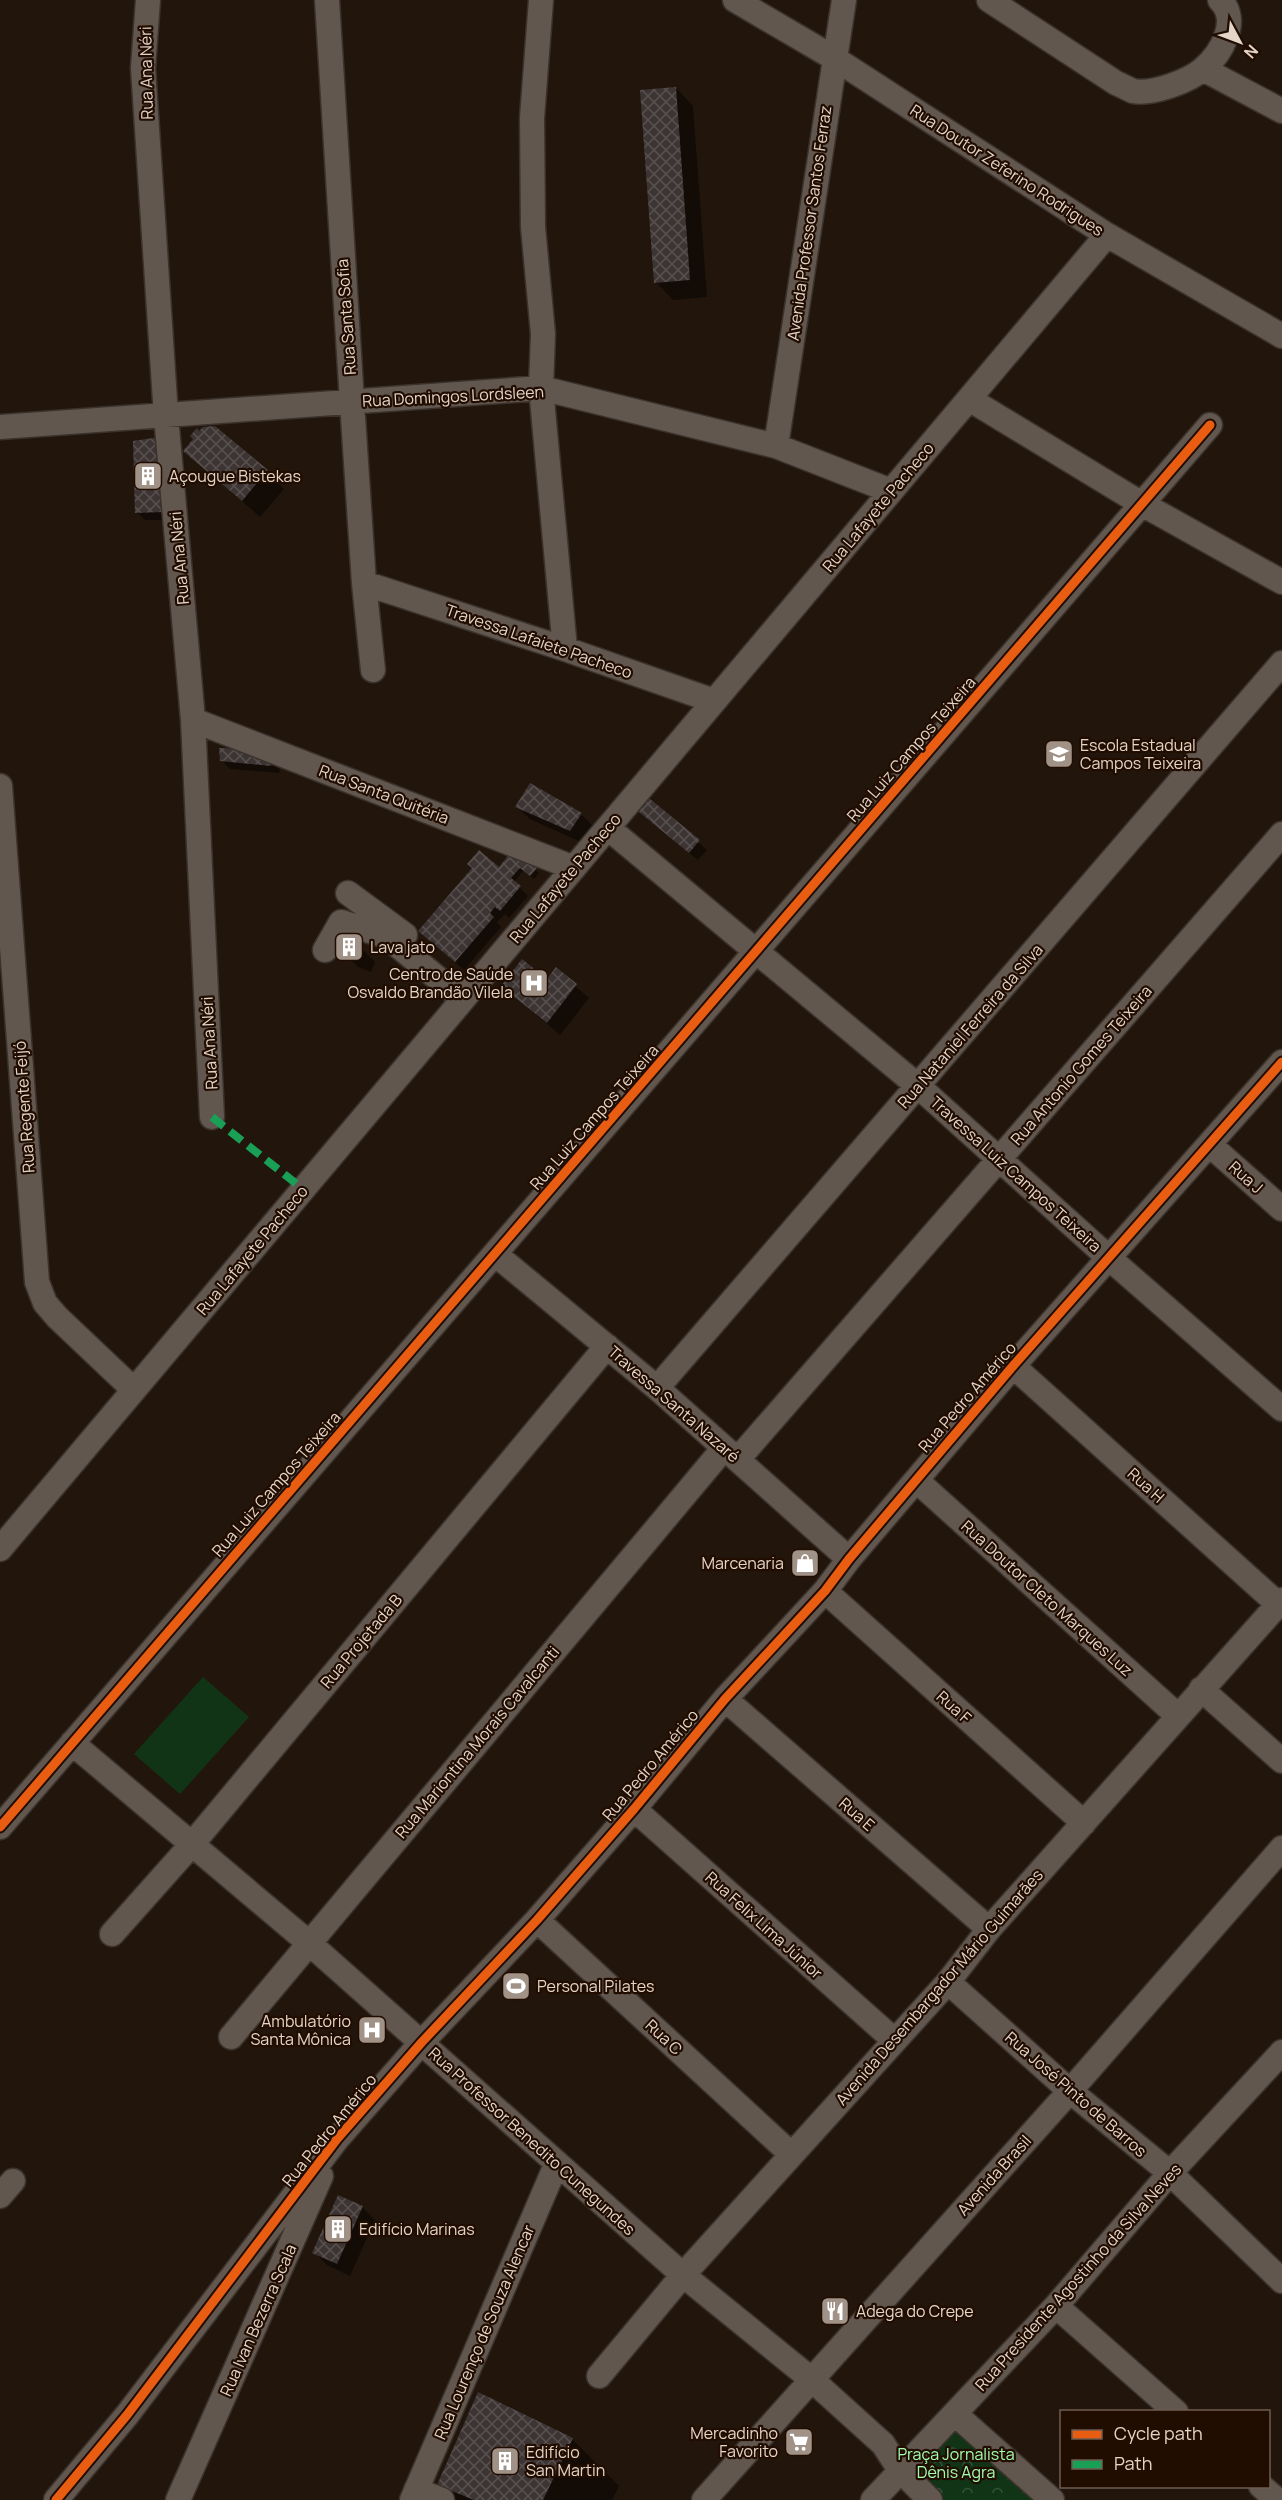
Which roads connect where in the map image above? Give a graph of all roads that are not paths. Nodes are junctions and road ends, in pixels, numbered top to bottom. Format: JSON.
{"nodes":[{"id":1,"x":148,"y":0,"type":"edge"},
{"id":2,"x":327,"y":0,"type":"edge"},
{"id":3,"x":542,"y":0,"type":"edge"},
{"id":4,"x":735,"y":0,"type":"edge"},
{"id":5,"x":844,"y":0,"type":"edge"},
{"id":6,"x":989,"y":0,"type":"edge"},
{"id":7,"x":1220,"y":0,"type":"edge"},
{"id":8,"x":834,"y":58,"type":"junction"},
{"id":9,"x":1203,"y":69,"type":"junction"},
{"id":10,"x":1282,"y":111,"type":"edge"},
{"id":11,"x":1107,"y":235,"type":"junction"},
{"id":12,"x":1282,"y":336,"type":"edge"},
{"id":13,"x":541,"y":388,"type":"junction"},
{"id":14,"x":969,"y":399,"type":"junction"},
{"id":15,"x":352,"y":402,"type":"junction"},
{"id":16,"x":166,"y":416,"type":"junction"},
{"id":17,"x":1210,"y":425,"type":"dead end"},
{"id":18,"x":0,"y":427,"type":"edge"},
{"id":19,"x":776,"y":446,"type":"junction"},
{"id":20,"x":891,"y":491,"type":"junction"},
{"id":21,"x":1142,"y":504,"type":"junction"},
{"id":22,"x":1282,"y":582,"type":"edge"},
{"id":23,"x":364,"y":584,"type":"junction"},
{"id":24,"x":565,"y":649,"type":"junction"},
{"id":25,"x":1282,"y":663,"type":"edge"},
{"id":26,"x":373,"y":670,"type":"dead end"},
{"id":27,"x":714,"y":701,"type":"junction"},
{"id":28,"x":193,"y":720,"type":"junction"},
{"id":29,"x":0,"y":786,"type":"edge"},
{"id":30,"x":608,"y":828,"type":"junction"},
{"id":31,"x":1282,"y":834,"type":"edge"},
{"id":32,"x":574,"y":868,"type":"junction"},
{"id":33,"x":348,"y":892,"type":"dead end"},
{"id":34,"x":325,"y":950,"type":"dead end"},
{"id":35,"x":756,"y":951,"type":"junction"},
{"id":36,"x":468,"y":993,"type":"junction"},
{"id":37,"x":1282,"y":1062,"type":"edge"},
{"id":38,"x":918,"y":1086,"type":"junction"},
{"id":39,"x":212,"y":1117,"type":"dead end"},
{"id":40,"x":1210,"y":1145,"type":"junction"},
{"id":41,"x":1000,"y":1158,"type":"junction"},
{"id":42,"x":1282,"y":1209,"type":"edge"},
{"id":43,"x":495,"y":1254,"type":"junction"},
{"id":44,"x":1109,"y":1258,"type":"junction"},
{"id":45,"x":607,"y":1346,"type":"junction"},
{"id":46,"x":1013,"y":1366,"type":"junction"},
{"id":47,"x":657,"y":1388,"type":"junction"},
{"id":48,"x":134,"y":1390,"type":"junction"},
{"id":49,"x":1282,"y":1409,"type":"edge"},
{"id":50,"x":731,"y":1454,"type":"junction"},
{"id":51,"x":916,"y":1480,"type":"junction"},
{"id":52,"x":10,"y":1523,"type":"edge"},
{"id":53,"x":0,"y":1550,"type":"edge"},
{"id":54,"x":849,"y":1558,"type":"junction"},
{"id":55,"x":825,"y":1591,"type":"junction"},
{"id":56,"x":1280,"y":1602,"type":"edge"},
{"id":57,"x":1201,"y":1689,"type":"junction"},
{"id":58,"x":724,"y":1699,"type":"junction"},
{"id":59,"x":1178,"y":1716,"type":"junction"},
{"id":60,"x":72,"y":1743,"type":"junction"},
{"id":61,"x":1282,"y":1761,"type":"edge"},
{"id":62,"x":634,"y":1809,"type":"junction"},
{"id":63,"x":1084,"y":1823,"type":"junction"},
{"id":64,"x":0,"y":1827,"type":"edge"},
{"id":65,"x":193,"y":1843,"type":"junction"},
{"id":66,"x":1282,"y":1848,"type":"edge"},
{"id":67,"x":537,"y":1920,"type":"junction"},
{"id":68,"x":989,"y":1929,"type":"junction"},
{"id":69,"x":112,"y":1934,"type":"dead end"},
{"id":70,"x":309,"y":1943,"type":"junction"},
{"id":71,"x":948,"y":1982,"type":"junction"},
{"id":72,"x":231,"y":2037,"type":"dead end"},
{"id":73,"x":894,"y":2040,"type":"junction"},
{"id":74,"x":422,"y":2042,"type":"junction"},
{"id":75,"x":1282,"y":2052,"type":"edge"},
{"id":76,"x":1070,"y":2091,"type":"junction"},
{"id":77,"x":337,"y":2139,"type":"junction"},
{"id":78,"x":791,"y":2154,"type":"junction"},
{"id":79,"x":556,"y":2164,"type":"junction"},
{"id":80,"x":1170,"y":2173,"type":"junction"},
{"id":81,"x":683,"y":2275,"type":"junction"},
{"id":82,"x":1282,"y":2281,"type":"edge"},
{"id":83,"x":1056,"y":2306,"type":"junction"},
{"id":84,"x":599,"y":2376,"type":"dead end"},
{"id":85,"x":811,"y":2379,"type":"junction"},
{"id":86,"x":1174,"y":2410,"type":"edge"},
{"id":87,"x":955,"y":2414,"type":"junction"},
{"id":88,"x":900,"y":2470,"type":"junction"},
{"id":89,"x":1262,"y":2488,"type":"edge"},
{"id":90,"x":414,"y":2495,"type":"edge"},
{"id":91,"x":56,"y":2500,"type":"edge"},
{"id":92,"x":178,"y":2500,"type":"edge"},
{"id":93,"x":442,"y":2500,"type":"edge"},
{"id":94,"x":704,"y":2500,"type":"edge"},
{"id":95,"x":873,"y":2500,"type":"edge"},
{"id":96,"x":930,"y":2500,"type":"edge"},
{"id":97,"x":1052,"y":2500,"type":"edge"},
{"id":98,"x":1277,"y":2500,"type":"edge"}],
"edges":[{"from":1,"to":16,"type":"street","name":"Rua Ana Néri"},
{"from":2,"to":15,"type":"street","name":"Rua Santa Sofia"},
{"from":3,"to":13,"type":"street"},
{"from":4,"to":8,"type":"street","name":"Rua Doutor Zeferino Rodrigues"},
{"from":5,"to":8,"type":"street","name":"Avenida Professor Santos Ferraz"},
{"from":6,"to":9,"type":"street"},
{"from":7,"to":9,"type":"street"},
{"from":8,"to":11,"type":"street","name":"Rua Doutor Zeferino Rodrigues"},
{"from":8,"to":19,"type":"street","name":"Avenida Professor Santos Ferraz"},
{"from":9,"to":10,"type":"street"},
{"from":11,"to":12,"type":"street","name":"Rua Doutor Zeferino Rodrigues"},
{"from":11,"to":14,"type":"street","name":"Rua Lafayete Pacheco"},
{"from":13,"to":15,"type":"street","name":"Rua Domingos Lordsleen"},
{"from":13,"to":19,"type":"street","name":"Rua Domingos Lordsleen"},
{"from":13,"to":24,"type":"street"},
{"from":14,"to":20,"type":"street","name":"Rua Lafayete Pacheco"},
{"from":14,"to":21,"type":"street"},
{"from":15,"to":16,"type":"street","name":"Rua Domingos Lordsleen"},
{"from":15,"to":23,"type":"street","name":"Rua Santa Sofia"},
{"from":16,"to":18,"type":"street","name":"Rua Domingos Lordsleen"},
{"from":16,"to":28,"type":"street","name":"Rua Ana Néri"},
{"from":17,"to":21,"type":"street","name":"Rua Luiz Campos Teixeira"},
{"from":19,"to":20,"type":"street","name":"Rua Domingos Lordsleen"},
{"from":20,"to":27,"type":"street","name":"Rua Lafayete Pacheco"},
{"from":21,"to":22,"type":"street"},
{"from":21,"to":35,"type":"street","name":"Rua Luiz Campos Teixeira"},
{"from":23,"to":24,"type":"street","name":"Travessa Lafaiete Pacheco"},
{"from":23,"to":26,"type":"street","name":"Rua Santa Sofia"},
{"from":24,"to":27,"type":"street","name":"Travessa Lafaiete Pacheco"},
{"from":25,"to":38,"type":"street","name":"Rua Nataniel Ferreira da Silva"},
{"from":27,"to":30,"type":"street","name":"Rua Lafayete Pacheco"},
{"from":28,"to":32,"type":"street","name":"Rua Santa Quitéria"},
{"from":28,"to":39,"type":"street","name":"Rua Ana Néri"},
{"from":29,"to":48,"type":"street","name":"Rua Regente Feijó"},
{"from":30,"to":32,"type":"street","name":"Rua Lafayete Pacheco"},
{"from":30,"to":35,"type":"street","name":"Travessa Luiz Campos Teixeira"},
{"from":31,"to":41,"type":"street","name":"Rua Antonio Gomes Teixeira"},
{"from":32,"to":36,"type":"street","name":"Rua Lafayete Pacheco"},
{"from":33,"to":36,"type":"street"},
{"from":34,"to":36,"type":"street"},
{"from":35,"to":38,"type":"street","name":"Travessa Luiz Campos Teixeira"},
{"from":35,"to":43,"type":"street","name":"Rua Luiz Campos Teixeira"},
{"from":36,"to":48,"type":"street","name":"Rua Lafayete Pacheco"},
{"from":37,"to":40,"type":"street","name":"Rua Pedro Américo"},
{"from":38,"to":41,"type":"street","name":"Travessa Luiz Campos Teixeira"},
{"from":38,"to":47,"type":"street","name":"Rua Nataniel Ferreira da Silva"},
{"from":40,"to":42,"type":"street","name":"Rua J"},
{"from":40,"to":44,"type":"street","name":"Rua Pedro Américo"},
{"from":41,"to":44,"type":"street","name":"Travessa Luiz Campos Teixeira"},
{"from":41,"to":50,"type":"street","name":"Rua Antonio Gomes Teixeira"},
{"from":43,"to":45,"type":"street","name":"Travessa Santa Nazaré"},
{"from":43,"to":60,"type":"street","name":"Rua Luiz Campos Teixeira"},
{"from":44,"to":46,"type":"street","name":"Rua Pedro Américo"},
{"from":44,"to":49,"type":"street","name":"Travessa Luiz Campos Teixeira"},
{"from":45,"to":47,"type":"street","name":"Travessa Santa Nazaré"},
{"from":45,"to":65,"type":"street","name":"Rua Projetada B"},
{"from":46,"to":51,"type":"street","name":"Rua Pedro Américo"},
{"from":46,"to":56,"type":"street","name":"Rua H"},
{"from":47,"to":50,"type":"street","name":"Travessa Santa Nazaré"},
{"from":48,"to":52,"type":"street","name":"Rua Lafayete Pacheco"},
{"from":50,"to":54,"type":"street","name":"Travessa Santa Nazaré"},
{"from":50,"to":70,"type":"street","name":"Rua Mariontina Morais Cavalcanti"},
{"from":51,"to":54,"type":"street","name":"Rua Pedro Américo"},
{"from":51,"to":59,"type":"street","name":"Rua Doutor Cleto Marques Luz"},
{"from":52,"to":53,"type":"street","name":"Rua Lafayete Pacheco"},
{"from":54,"to":55,"type":"street","name":"Rua Pedro Américo"},
{"from":55,"to":58,"type":"street","name":"Rua Pedro Américo"},
{"from":55,"to":63,"type":"street","name":"Rua F"},
{"from":56,"to":57,"type":"street","name":"Avenida Desembargador Mário Guimarães"},
{"from":57,"to":59,"type":"street","name":"Avenida Desembargador Mário Guimarães"},
{"from":57,"to":61,"type":"street"},
{"from":58,"to":62,"type":"street","name":"Rua Pedro Américo"},
{"from":58,"to":68,"type":"street","name":"Rua E"},
{"from":59,"to":63,"type":"street","name":"Avenida Desembargador Mário Guimarães"},
{"from":60,"to":64,"type":"street","name":"Rua Luiz Campos Teixeira"},
{"from":60,"to":65,"type":"street","name":"Rua Professor Benedito Cunegundes"},
{"from":62,"to":67,"type":"street","name":"Rua Pedro Américo"},
{"from":62,"to":73,"type":"street","name":"Rua Felix Lima Júnior"},
{"from":63,"to":68,"type":"street","name":"Avenida Desembargador Mário Guimarães"},
{"from":65,"to":69,"type":"street","name":"Rua Projetada B"},
{"from":65,"to":70,"type":"street","name":"Rua Professor Benedito Cunegundes"},
{"from":66,"to":76,"type":"street","name":"Avenida Brasil"},
{"from":67,"to":74,"type":"street","name":"Rua Pedro Américo"},
{"from":67,"to":78,"type":"street","name":"Rua C"},
{"from":68,"to":71,"type":"street","name":"Avenida Desembargador Mário Guimarães"},
{"from":70,"to":72,"type":"street","name":"Rua Mariontina Morais Cavalcanti"},
{"from":70,"to":74,"type":"street","name":"Rua Professor Benedito Cunegundes"},
{"from":71,"to":73,"type":"street","name":"Avenida Desembargador Mário Guimarães"},
{"from":71,"to":76,"type":"street","name":"Rua José Pinto de Barros"},
{"from":73,"to":78,"type":"street","name":"Avenida Desembargador Mário Guimarães"},
{"from":74,"to":77,"type":"street","name":"Rua Pedro Américo"},
{"from":74,"to":79,"type":"street","name":"Rua Professor Benedito Cunegundes"},
{"from":75,"to":80,"type":"street","name":"Rua Presidente Agostinho da Silva Neves"},
{"from":76,"to":80,"type":"street","name":"Rua José Pinto de Barros"},
{"from":76,"to":85,"type":"street","name":"Avenida Brasil"},
{"from":77,"to":91,"type":"street","name":"Rua Pedro Américo"},
{"from":77,"to":92,"type":"street","name":"Rua Ivan Bezerra Scala"},
{"from":78,"to":81,"type":"street","name":"Avenida Desembargador Mário Guimarães"},
{"from":79,"to":81,"type":"street","name":"Rua Professor Benedito Cunegundes"},
{"from":79,"to":90,"type":"street","name":"Rua Lourenço de Souza Alencar"},
{"from":80,"to":82,"type":"street","name":"Rua José Pinto de Barros"},
{"from":80,"to":83,"type":"street","name":"Rua Presidente Agostinho da Silva Neves"},
{"from":81,"to":84,"type":"street","name":"Avenida Desembargador Mário Guimarães"},
{"from":81,"to":85,"type":"street","name":"Rua Professor Benedito Cunegundes"},
{"from":83,"to":86,"type":"street"},
{"from":83,"to":87,"type":"street","name":"Rua Presidente Agostinho da Silva Neves"},
{"from":85,"to":88,"type":"street","name":"Rua Professor Benedito Cunegundes"},
{"from":85,"to":94,"type":"street","name":"Avenida Brasil"},
{"from":87,"to":88,"type":"street","name":"Rua Presidente Agostinho da Silva Neves"},
{"from":87,"to":97,"type":"street"},
{"from":88,"to":95,"type":"street","name":"Rua Presidente Agostinho da Silva Neves"},
{"from":88,"to":96,"type":"street","name":"Rua Professor Benedito Cunegundes"},
{"from":89,"to":98,"type":"street"},
{"from":90,"to":93,"type":"street"}]}
